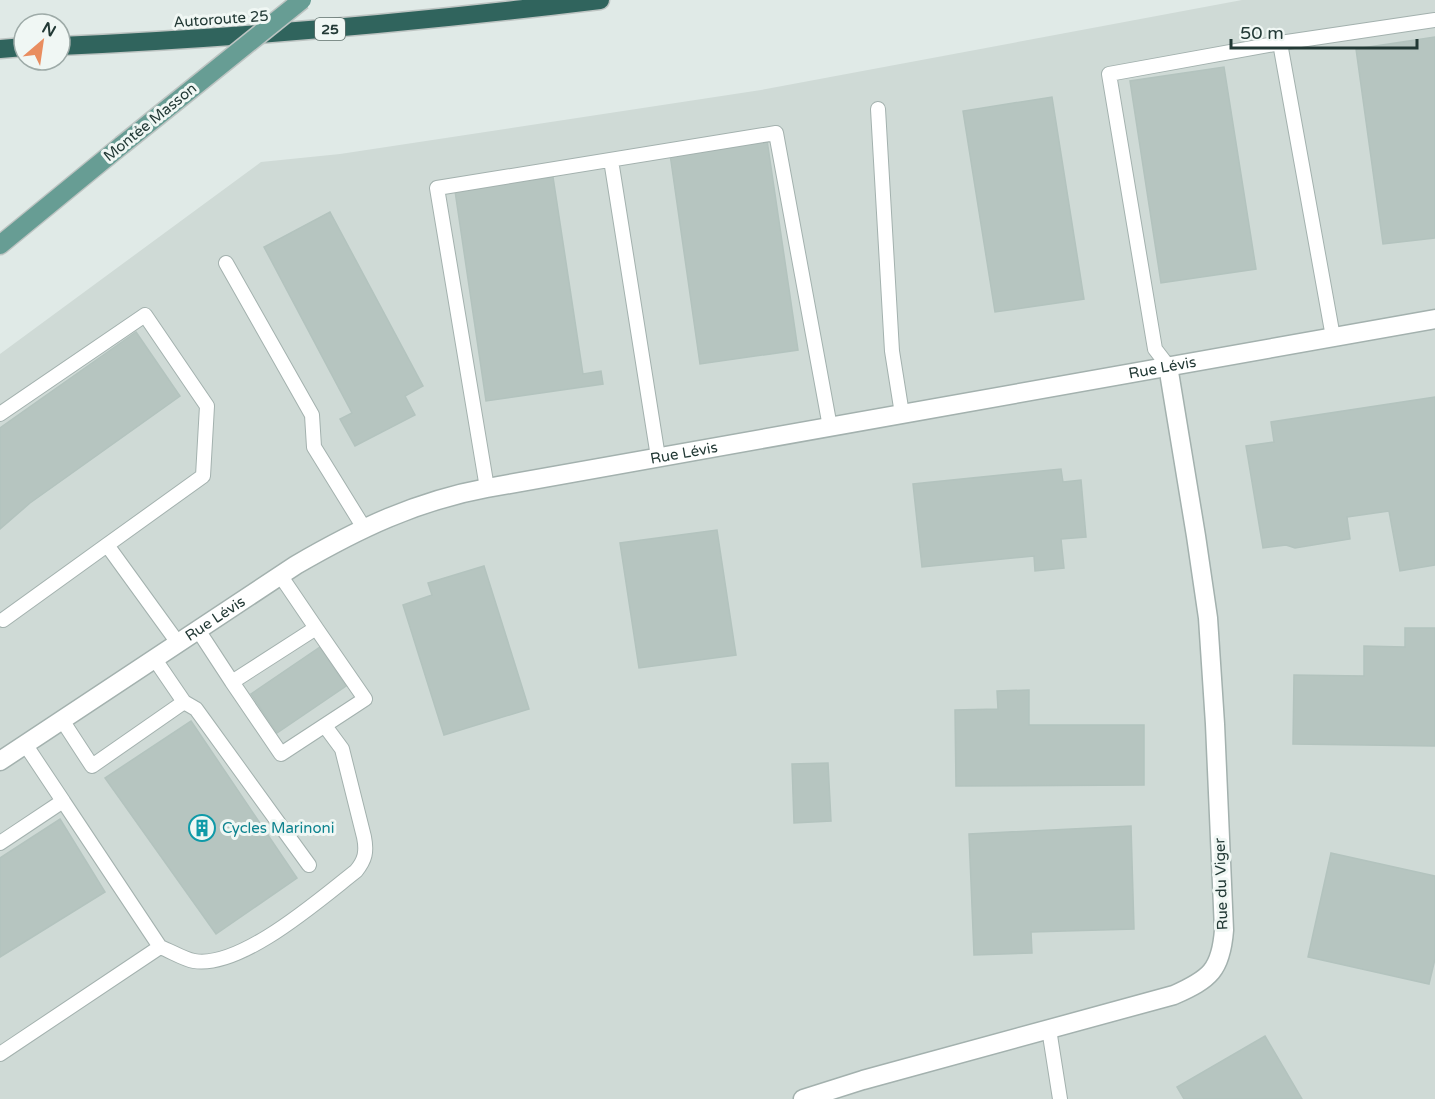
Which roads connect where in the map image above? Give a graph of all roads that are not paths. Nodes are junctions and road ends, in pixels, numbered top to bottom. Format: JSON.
{"nodes":[{"id":1,"x":302,"y":0,"type":"edge"},
{"id":2,"x":600,"y":0,"type":"edge"},
{"id":3,"x":1435,"y":20,"type":"edge"},
{"id":4,"x":1280,"y":43,"type":"junction"},
{"id":5,"x":72,"y":45,"type":"edge"},
{"id":6,"x":878,"y":109,"type":"dead end"},
{"id":7,"x":611,"y":160,"type":"junction"},
{"id":8,"x":0,"y":245,"type":"edge"},
{"id":9,"x":226,"y":263,"type":"dead end"},
{"id":10,"x":1435,"y":319,"type":"edge"},
{"id":11,"x":1333,"y":337,"type":"junction"},
{"id":12,"x":1168,"y":366,"type":"junction"},
{"id":13,"x":0,"y":414,"type":"edge"},
{"id":14,"x":902,"y":414,"type":"junction"},
{"id":15,"x":830,"y":427,"type":"junction"},
{"id":16,"x":658,"y":457,"type":"junction"},
{"id":17,"x":487,"y":488,"type":"junction"},
{"id":18,"x":364,"y":528,"type":"junction"},
{"id":19,"x":107,"y":544,"type":"junction"},
{"id":20,"x":280,"y":575,"type":"junction"},
{"id":21,"x":3,"y":620,"type":"dead end"},
{"id":22,"x":316,"y":628,"type":"junction"},
{"id":23,"x":198,"y":630,"type":"junction"},
{"id":24,"x":178,"y":643,"type":"junction"},
{"id":25,"x":154,"y":658,"type":"junction"},
{"id":26,"x":232,"y":682,"type":"junction"},
{"id":27,"x":184,"y":702,"type":"junction"},
{"id":28,"x":62,"y":720,"type":"junction"},
{"id":29,"x":325,"y":726,"type":"junction"},
{"id":30,"x":25,"y":744,"type":"junction"},
{"id":31,"x":0,"y":761,"type":"edge"},
{"id":32,"x":63,"y":801,"type":"junction"},
{"id":33,"x":0,"y":843,"type":"edge"},
{"id":34,"x":309,"y":865,"type":"dead end"},
{"id":35,"x":160,"y":947,"type":"junction"},
{"id":36,"x":1049,"y":1029,"type":"junction"},
{"id":37,"x":0,"y":1054,"type":"edge"},
{"id":38,"x":803,"y":1099,"type":"edge"},
{"id":39,"x":1060,"y":1099,"type":"edge"}],
"edges":[{"from":1,"to":8,"type":"main road","name":"Montée Masson","bridge":true},
{"from":2,"to":5,"type":"highway","name":"Autoroute 25","number":"25"},
{"from":3,"to":4,"type":"lane"},
{"from":4,"to":11,"type":"lane"},
{"from":4,"to":12,"type":"lane"},
{"from":6,"to":14,"type":"lane"},
{"from":7,"to":15,"type":"lane"},
{"from":7,"to":16,"type":"lane"},
{"from":7,"to":17,"type":"lane"},
{"from":9,"to":18,"type":"lane"},
{"from":10,"to":11,"type":"street","name":"Rue Lévis"},
{"from":11,"to":12,"type":"street","name":"Rue Lévis"},
{"from":12,"to":14,"type":"street","name":"Rue Lévis"},
{"from":12,"to":36,"type":"street","name":"Rue du Viger"},
{"from":13,"to":19,"type":"lane"},
{"from":14,"to":15,"type":"street","name":"Rue Lévis"},
{"from":15,"to":16,"type":"street","name":"Rue Lévis"},
{"from":16,"to":17,"type":"street","name":"Rue Lévis"},
{"from":17,"to":18,"type":"street","name":"Rue Lévis"},
{"from":18,"to":20,"type":"street","name":"Rue Lévis"},
{"from":19,"to":21,"type":"lane"},
{"from":19,"to":24,"type":"lane"},
{"from":20,"to":22,"type":"lane"},
{"from":20,"to":23,"type":"street","name":"Rue Lévis"},
{"from":22,"to":26,"type":"lane"},
{"from":22,"to":29,"type":"lane"},
{"from":23,"to":24,"type":"street","name":"Rue Lévis"},
{"from":23,"to":26,"type":"lane"},
{"from":24,"to":25,"type":"street","name":"Rue Lévis"},
{"from":25,"to":27,"type":"lane"},
{"from":25,"to":28,"type":"street","name":"Rue Lévis"},
{"from":26,"to":29,"type":"lane"},
{"from":27,"to":28,"type":"lane"},
{"from":27,"to":34,"type":"lane"},
{"from":28,"to":30,"type":"street","name":"Rue Lévis"},
{"from":29,"to":35,"type":"lane"},
{"from":30,"to":31,"type":"street","name":"Rue Lévis"},
{"from":30,"to":32,"type":"lane"},
{"from":32,"to":33,"type":"lane"},
{"from":32,"to":35,"type":"lane"},
{"from":35,"to":37,"type":"lane"},
{"from":36,"to":38,"type":"street","name":"Rue du Viger"},
{"from":36,"to":39,"type":"lane"}]}
